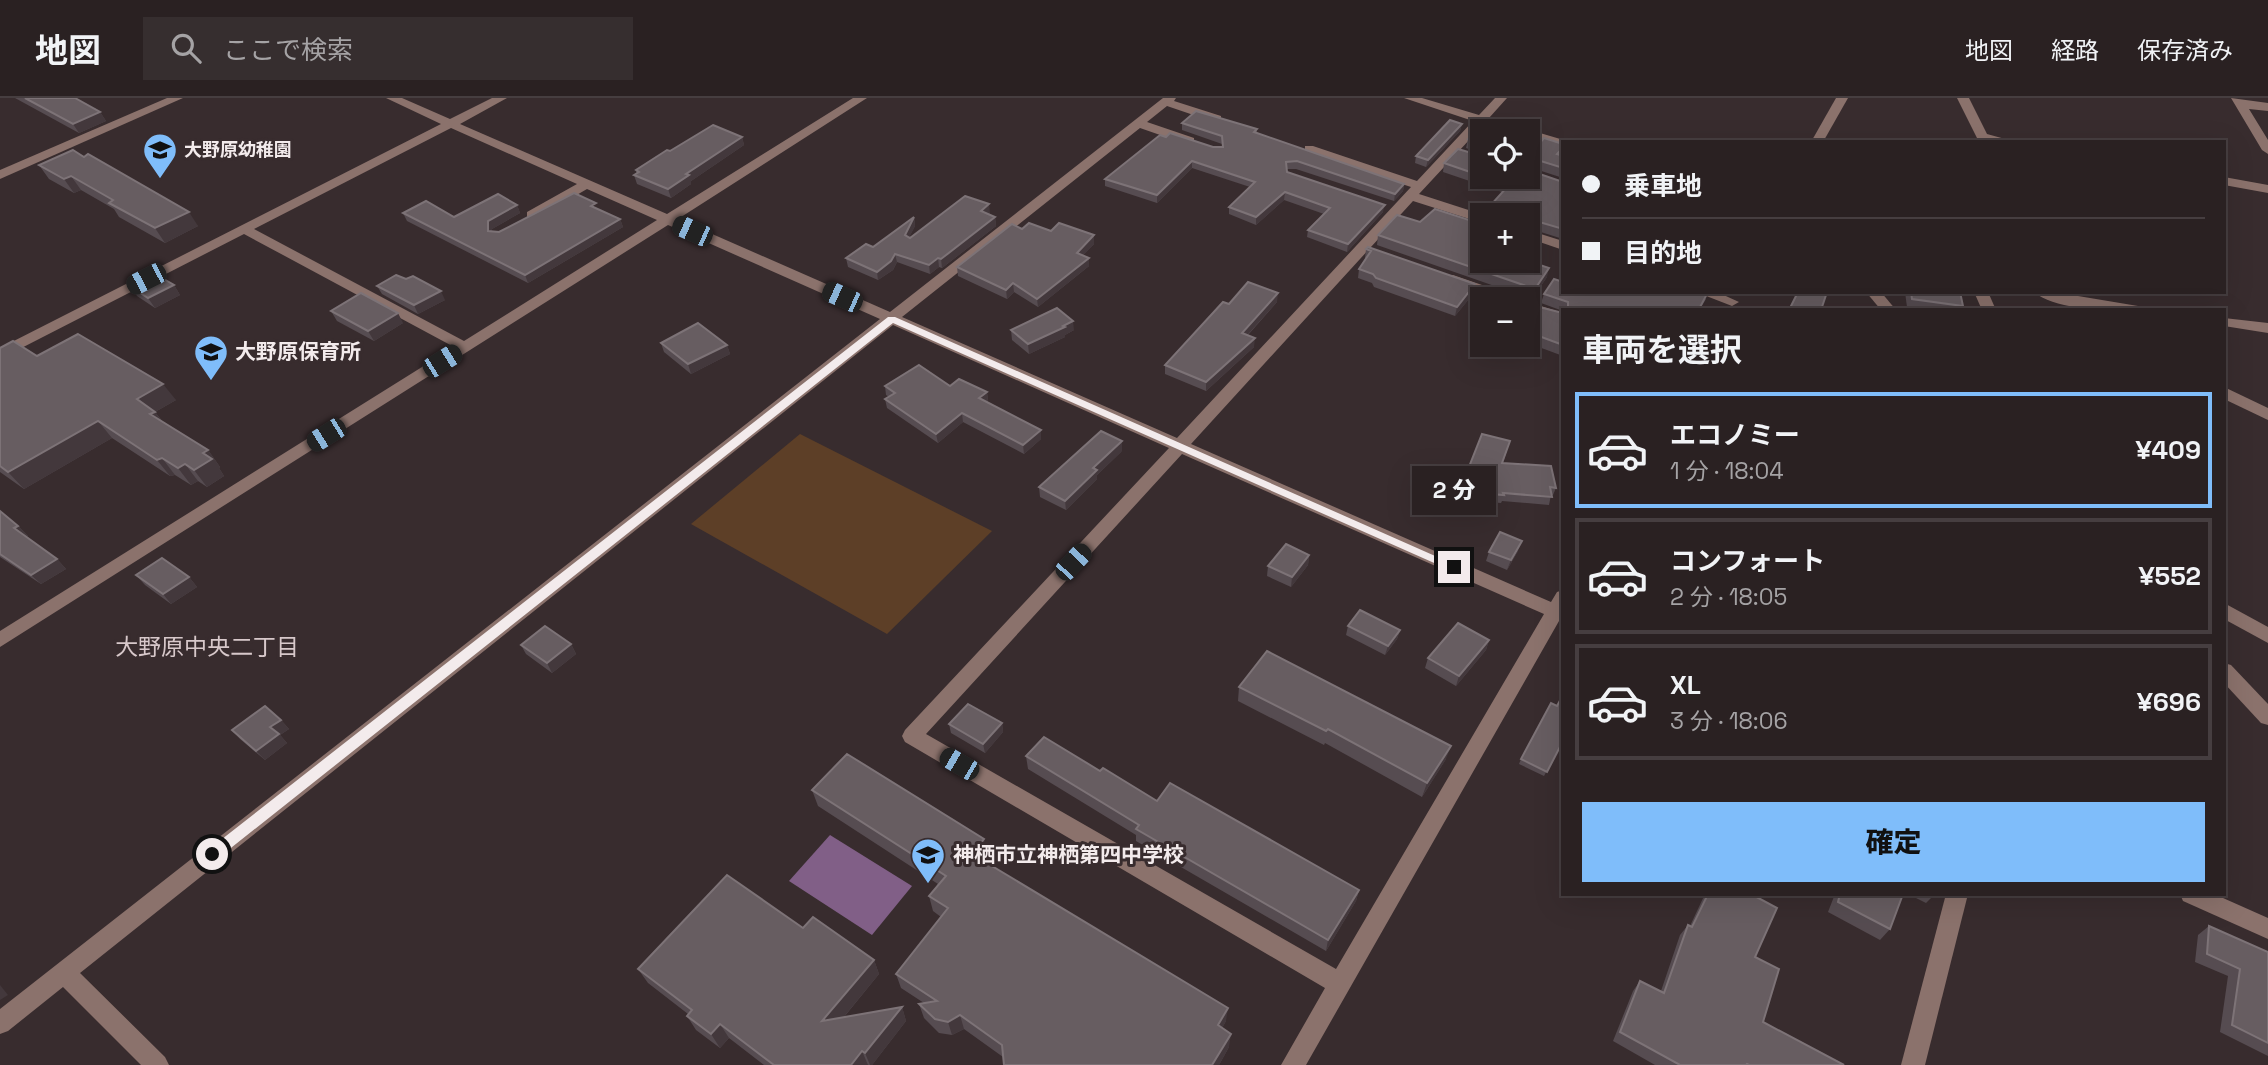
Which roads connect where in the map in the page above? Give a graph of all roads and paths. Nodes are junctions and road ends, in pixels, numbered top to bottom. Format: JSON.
{"nodes":[{"id":1,"x":177,"y":98,"type":"edge"},
{"id":2,"x":392,"y":98,"type":"edge"},
{"id":3,"x":501,"y":98,"type":"edge"},
{"id":4,"x":861,"y":98,"type":"edge"},
{"id":5,"x":1410,"y":98,"type":"edge"},
{"id":6,"x":1501,"y":98,"type":"edge"},
{"id":7,"x":1842,"y":98,"type":"edge"},
{"id":8,"x":1964,"y":98,"type":"edge"},
{"id":9,"x":1168,"y":100,"type":"edge"},
{"id":10,"x":2239,"y":101,"type":"edge"},
{"id":11,"x":2268,"y":107,"type":"edge"},
{"id":12,"x":1478,"y":119,"type":"edge"},
{"id":13,"x":1482,"y":119,"type":"edge"},
{"id":14,"x":1227,"y":122,"type":"edge"},
{"id":15,"x":1138,"y":123,"type":"junction"},
{"id":16,"x":451,"y":124,"type":"junction"},
{"id":17,"x":1470,"y":135,"type":"edge"},
{"id":18,"x":1540,"y":137,"type":"edge"},
{"id":19,"x":1984,"y":139,"type":"edge"},
{"id":20,"x":1818,"y":140,"type":"edge"},
{"id":21,"x":1561,"y":143,"type":"edge"},
{"id":22,"x":1204,"y":145,"type":"edge"},
{"id":23,"x":1309,"y":149,"type":"edge"},
{"id":24,"x":2268,"y":149,"type":"edge"},
{"id":25,"x":0,"y":175,"type":"edge"},
{"id":26,"x":2226,"y":181,"type":"edge"},
{"id":27,"x":587,"y":184,"type":"junction"},
{"id":28,"x":2268,"y":189,"type":"edge"},
{"id":29,"x":1416,"y":191,"type":"junction"},
{"id":30,"x":1470,"y":214,"type":"edge"},
{"id":31,"x":667,"y":220,"type":"junction"},
{"id":32,"x":520,"y":222,"type":"edge"},
{"id":33,"x":244,"y":229,"type":"junction"},
{"id":34,"x":1540,"y":238,"type":"edge"},
{"id":35,"x":1561,"y":245,"type":"edge"},
{"id":36,"x":1443,"y":276,"type":"edge"},
{"id":37,"x":1475,"y":287,"type":"edge"},
{"id":38,"x":1709,"y":294,"type":"edge"},
{"id":39,"x":1875,"y":294,"type":"edge"},
{"id":40,"x":2060,"y":300,"type":"edge"},
{"id":41,"x":1732,"y":301,"type":"edge"},
{"id":42,"x":1887,"y":308,"type":"edge"},
{"id":43,"x":2122,"y":308,"type":"edge"},
{"id":44,"x":1540,"y":310,"type":"edge"},
{"id":45,"x":1561,"y":317,"type":"edge"},
{"id":46,"x":892,"y":319,"type":"junction"},
{"id":47,"x":2226,"y":322,"type":"edge"},
{"id":48,"x":2268,"y":328,"type":"edge"},
{"id":49,"x":466,"y":346,"type":"junction"},
{"id":50,"x":0,"y":354,"type":"edge"},
{"id":51,"x":2226,"y":393,"type":"edge"},
{"id":52,"x":2268,"y":415,"type":"edge"},
{"id":53,"x":1180,"y":445,"type":"junction"},
{"id":54,"x":1560,"y":608,"type":"edge"},
{"id":55,"x":2226,"y":611,"type":"edge"},
{"id":56,"x":2268,"y":636,"type":"edge"},
{"id":57,"x":0,"y":640,"type":"edge"},
{"id":58,"x":2226,"y":672,"type":"edge"},
{"id":59,"x":2268,"y":718,"type":"edge"},
{"id":60,"x":1956,"y":896,"type":"edge"},
{"id":61,"x":2194,"y":896,"type":"edge"},
{"id":62,"x":2268,"y":929,"type":"edge"},
{"id":63,"x":64,"y":973,"type":"junction"},
{"id":64,"x":1340,"y":984,"type":"junction"},
{"id":65,"x":0,"y":1023,"type":"edge"},
{"id":66,"x":157,"y":1065,"type":"edge"},
{"id":67,"x":1293,"y":1065,"type":"edge"},
{"id":68,"x":1913,"y":1065,"type":"edge"}],
"edges":[{"from":1,"to":25,"type":"street"},
{"from":2,"to":16,"type":"street"},
{"from":3,"to":16,"type":"street"},
{"from":4,"to":31,"type":"street"},
{"from":5,"to":12,"type":"street"},
{"from":6,"to":13,"type":"street"},
{"from":7,"to":20,"type":"street"},
{"from":8,"to":19,"type":"street"},
{"from":9,"to":14,"type":"street"},
{"from":9,"to":15,"type":"street"},
{"from":10,"to":11,"type":"street"},
{"from":10,"to":24,"type":"street"},
{"from":15,"to":22,"type":"street"},
{"from":15,"to":46,"type":"street"},
{"from":16,"to":27,"type":"street"},
{"from":16,"to":33,"type":"street"},
{"from":17,"to":29,"type":"street"},
{"from":18,"to":21,"type":"street"},
{"from":23,"to":29,"type":"street"},
{"from":26,"to":28,"type":"street"},
{"from":27,"to":31,"type":"street"},
{"from":27,"to":32,"type":"street"},
{"from":29,"to":30,"type":"street"},
{"from":29,"to":53,"type":"street"},
{"from":31,"to":46,"type":"street"},
{"from":31,"to":49,"type":"street"},
{"from":33,"to":49,"type":"street"},
{"from":33,"to":50,"type":"street"},
{"from":34,"to":35,"type":"street"},
{"from":36,"to":37,"type":"street"},
{"from":38,"to":41,"type":"street"},
{"from":39,"to":42,"type":"street"},
{"from":40,"to":43,"type":"street"},
{"from":44,"to":45,"type":"street"},
{"from":46,"to":53,"type":"street"},
{"from":46,"to":63,"type":"street"},
{"from":47,"to":48,"type":"street"},
{"from":49,"to":57,"type":"street"},
{"from":51,"to":52,"type":"street"},
{"from":53,"to":54,"type":"street"},
{"from":53,"to":64,"type":"street"},
{"from":54,"to":64,"type":"street"},
{"from":55,"to":56,"type":"street"},
{"from":58,"to":59,"type":"street"},
{"from":60,"to":68,"type":"street"},
{"from":61,"to":62,"type":"street"},
{"from":63,"to":65,"type":"street"},
{"from":63,"to":66,"type":"street"},
{"from":64,"to":67,"type":"street"}]}
